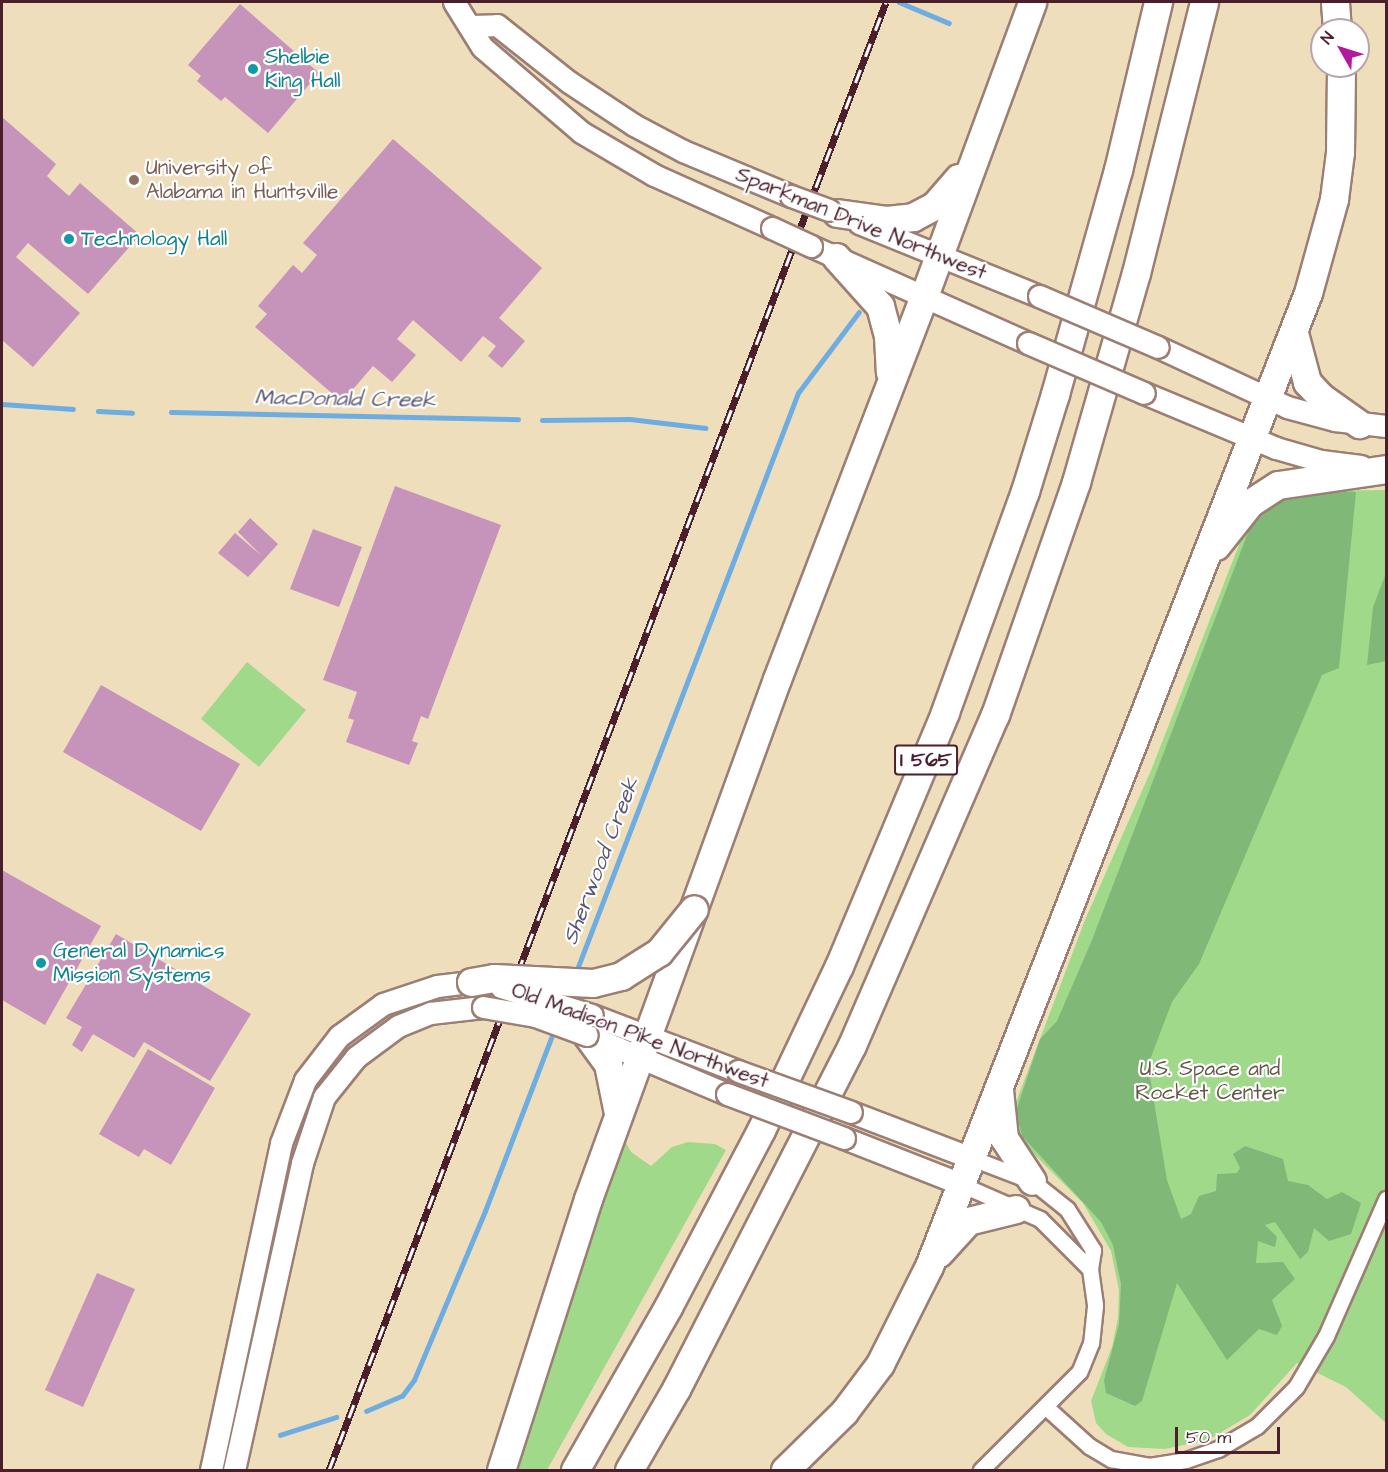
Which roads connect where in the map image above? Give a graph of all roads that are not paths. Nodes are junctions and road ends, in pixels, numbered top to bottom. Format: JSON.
{"nodes":[{"id":1,"x":454,"y":2,"type":"edge"},
{"id":2,"x":1032,"y":2,"type":"edge"},
{"id":3,"x":1158,"y":2,"type":"edge"},
{"id":4,"x":1204,"y":2,"type":"edge"},
{"id":5,"x":1335,"y":2,"type":"edge"},
{"id":6,"x":1336,"y":18,"type":"edge"},
{"id":7,"x":472,"y":26,"type":"junction"},
{"id":8,"x":1341,"y":78,"type":"edge"},
{"id":9,"x":979,"y":143,"type":"junction"},
{"id":10,"x":833,"y":212,"type":"junction"},
{"id":11,"x":937,"y":255,"type":"junction"},
{"id":12,"x":836,"y":257,"type":"junction"},
{"id":13,"x":923,"y":299,"type":"junction"},
{"id":14,"x":1294,"y":333,"type":"junction"},
{"id":15,"x":890,"y":380,"type":"junction"},
{"id":16,"x":1267,"y":398,"type":"junction"},
{"id":17,"x":1359,"y":424,"type":"junction"},
{"id":18,"x":1386,"y":426,"type":"edge"},
{"id":19,"x":1249,"y":438,"type":"junction"},
{"id":20,"x":1386,"y":468,"type":"edge"},
{"id":21,"x":1197,"y":570,"type":"junction"},
{"id":22,"x":694,"y":909,"type":"junction"},
{"id":23,"x":481,"y":984,"type":"junction"},
{"id":24,"x":590,"y":1025,"type":"junction"},
{"id":25,"x":644,"y":1048,"type":"junction"},
{"id":26,"x":999,"y":1082,"type":"junction"},
{"id":27,"x":619,"y":1114,"type":"junction"},
{"id":28,"x":969,"y":1157,"type":"junction"},
{"id":29,"x":1032,"y":1181,"type":"junction"},
{"id":30,"x":958,"y":1183,"type":"junction"},
{"id":31,"x":1386,"y":1199,"type":"edge"},
{"id":32,"x":1016,"y":1209,"type":"junction"},
{"id":33,"x":929,"y":1266,"type":"junction"},
{"id":34,"x":1090,"y":1269,"type":"junction"},
{"id":35,"x":1047,"y":1408,"type":"junction"},
{"id":36,"x":212,"y":1470,"type":"edge"},
{"id":37,"x":234,"y":1470,"type":"edge"},
{"id":38,"x":501,"y":1470,"type":"edge"},
{"id":39,"x":575,"y":1470,"type":"edge"},
{"id":40,"x":629,"y":1470,"type":"edge"},
{"id":41,"x":786,"y":1470,"type":"edge"},
{"id":42,"x":981,"y":1470,"type":"edge"}],
"edges":[{"from":1,"to":7,"type":"main road","name":"Sparkman Drive Northwest"},
{"from":2,"to":9,"type":"highway"},
{"from":3,"to":39,"type":"highway","number":"I 565"},
{"from":4,"to":40,"type":"highway","number":"I 565"},
{"from":5,"to":6,"type":"highway"},
{"from":7,"to":10,"type":"main road","name":"Sparkman Drive Northwest","bridge":true},
{"from":7,"to":12,"type":"main road","name":"Sparkman Drive Northwest","bridge":true},
{"from":8,"to":14,"type":"highway"},
{"from":9,"to":10,"type":"highway"},
{"from":9,"to":11,"type":"highway"},
{"from":10,"to":11,"type":"main road","name":"Sparkman Drive Northwest"},
{"from":11,"to":13,"type":"highway"},
{"from":11,"to":16,"type":"main road","name":"Sparkman Drive Northwest","bridge":true},
{"from":12,"to":13,"type":"main road","name":"Sparkman Drive Northwest"},
{"from":12,"to":15,"type":"highway"},
{"from":13,"to":15,"type":"highway"},
{"from":13,"to":19,"type":"main road","name":"Sparkman Drive Northwest","bridge":true},
{"from":14,"to":16,"type":"highway"},
{"from":14,"to":17,"type":"highway"},
{"from":15,"to":22,"type":"highway"},
{"from":16,"to":17,"type":"main road","name":"Sparkman Drive Northwest"},
{"from":16,"to":19,"type":"highway"},
{"from":17,"to":18,"type":"main road","name":"Sparkman Drive Northwest"},
{"from":19,"to":20,"type":"main road","name":"Sparkman Drive Northwest"},
{"from":19,"to":21,"type":"highway"},
{"from":20,"to":21,"type":"highway"},
{"from":21,"to":26,"type":"highway"},
{"from":22,"to":23,"type":"highway","bridge":true},
{"from":22,"to":25,"type":"highway"},
{"from":23,"to":24,"type":"main road","name":"Old Madison Pike Northwest","bridge":true},
{"from":23,"to":36,"type":"main road","name":"Old Madison Pike Northwest"},
{"from":24,"to":25,"type":"main road","name":"Old Madison Pike Northwest"},
{"from":24,"to":27,"type":"highway"},
{"from":24,"to":37,"type":"main road","name":"Old Madison Pike Northwest","bridge":true},
{"from":25,"to":27,"type":"highway"},
{"from":25,"to":28,"type":"main road","name":"Old Madison Pike Northwest","bridge":true},
{"from":25,"to":30,"type":"main road","name":"Old Madison Pike Northwest","bridge":true},
{"from":26,"to":28,"type":"highway"},
{"from":26,"to":29,"type":"highway"},
{"from":27,"to":38,"type":"highway"},
{"from":28,"to":29,"type":"street"},
{"from":28,"to":30,"type":"highway"},
{"from":29,"to":34,"type":"street"},
{"from":30,"to":32,"type":"street"},
{"from":30,"to":33,"type":"highway"},
{"from":31,"to":35,"type":"street"},
{"from":32,"to":33,"type":"highway"},
{"from":32,"to":34,"type":"street"},
{"from":33,"to":41,"type":"highway"},
{"from":34,"to":35,"type":"street"},
{"from":35,"to":42,"type":"street"}]}
